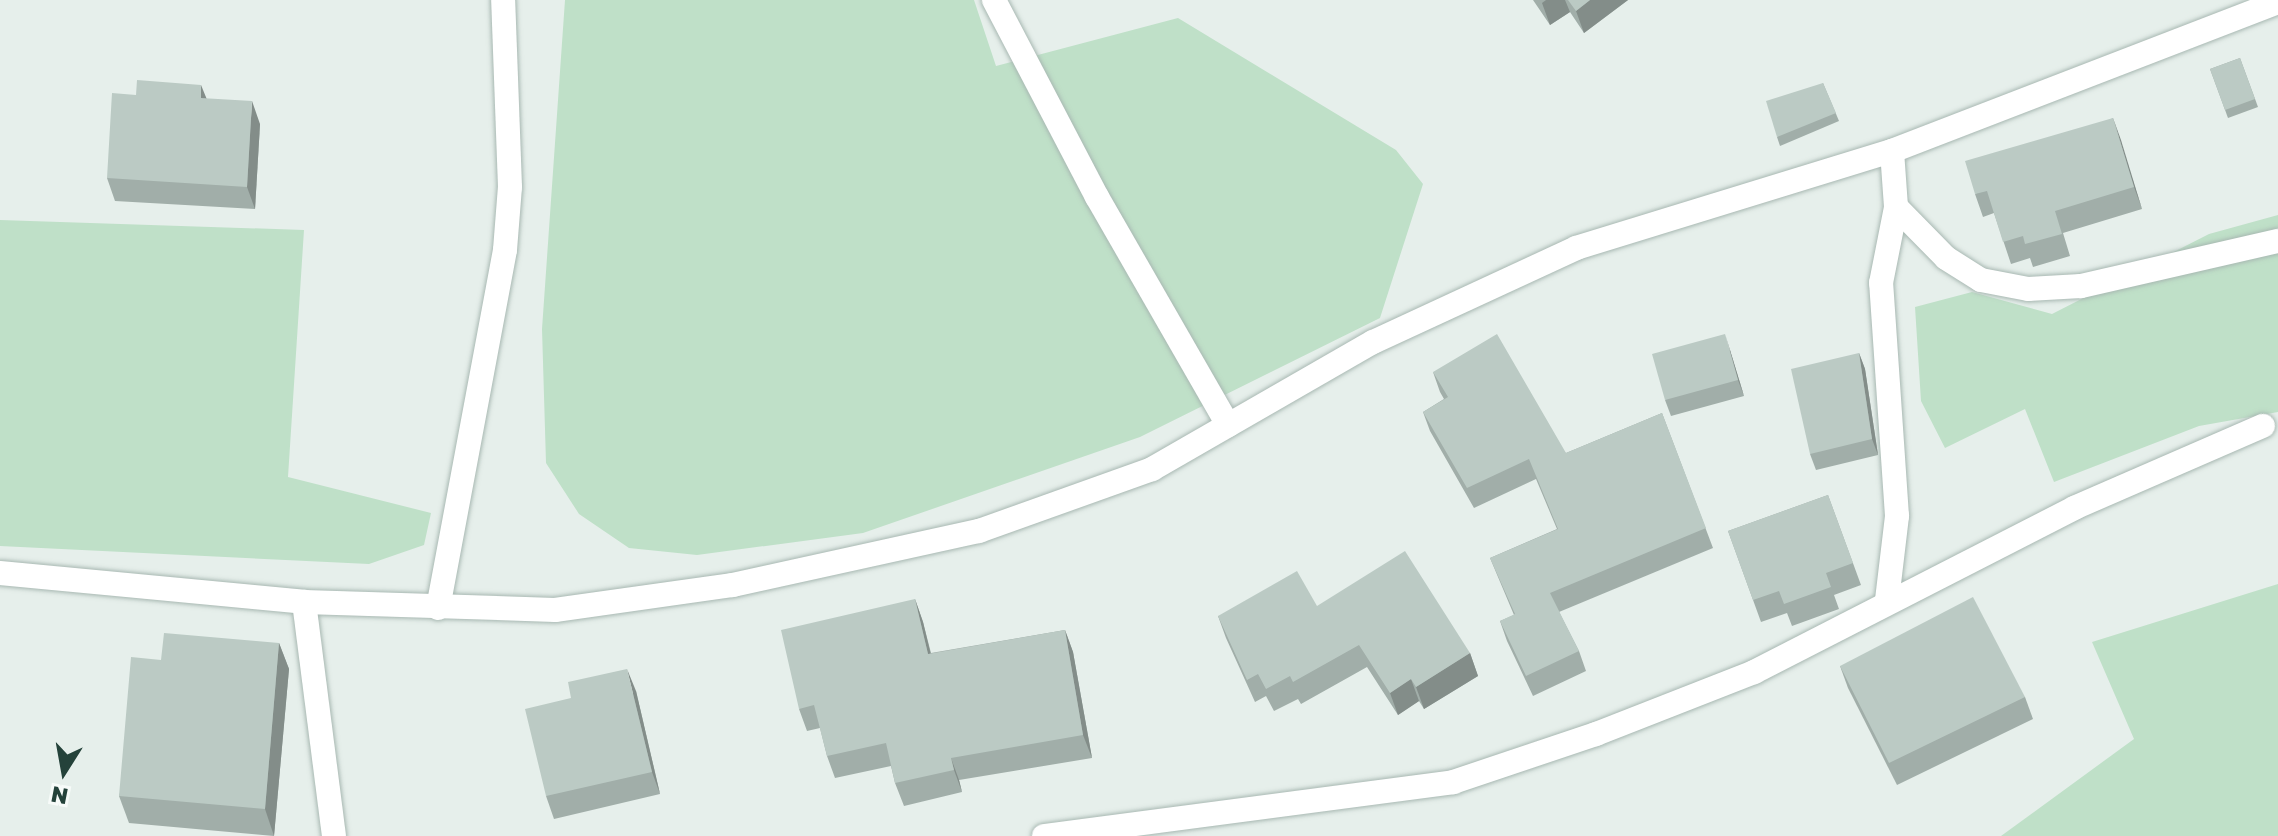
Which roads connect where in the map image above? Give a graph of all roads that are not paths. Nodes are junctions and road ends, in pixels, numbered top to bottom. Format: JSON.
{"nodes":[{"id":1,"x":503,"y":0,"type":"edge"},
{"id":2,"x":994,"y":0,"type":"edge"},
{"id":3,"x":2276,"y":2,"type":"edge"},
{"id":4,"x":1892,"y":151,"type":"junction"},
{"id":5,"x":1896,"y":207,"type":"junction"},
{"id":6,"x":2278,"y":241,"type":"edge"},
{"id":7,"x":1228,"y":425,"type":"junction"},
{"id":8,"x":2263,"y":426,"type":"dead end"},
{"id":9,"x":0,"y":573,"type":"edge"},
{"id":10,"x":1887,"y":600,"type":"junction"},
{"id":11,"x":304,"y":602,"type":"junction"},
{"id":12,"x":438,"y":608,"type":"junction"},
{"id":13,"x":1100,"y":834,"type":"edge"},
{"id":14,"x":334,"y":836,"type":"edge"},
{"id":15,"x":1044,"y":836,"type":"edge"}],
"edges":[{"from":1,"to":12,"type":"street"},
{"from":2,"to":7,"type":"street"},
{"from":3,"to":4,"type":"street"},
{"from":4,"to":5,"type":"street"},
{"from":4,"to":7,"type":"street"},
{"from":5,"to":6,"type":"street"},
{"from":5,"to":10,"type":"street"},
{"from":7,"to":12,"type":"street"},
{"from":8,"to":10,"type":"street"},
{"from":9,"to":11,"type":"street"},
{"from":10,"to":13,"type":"street"},
{"from":11,"to":12,"type":"street"},
{"from":11,"to":14,"type":"street"},
{"from":13,"to":15,"type":"street"}]}
